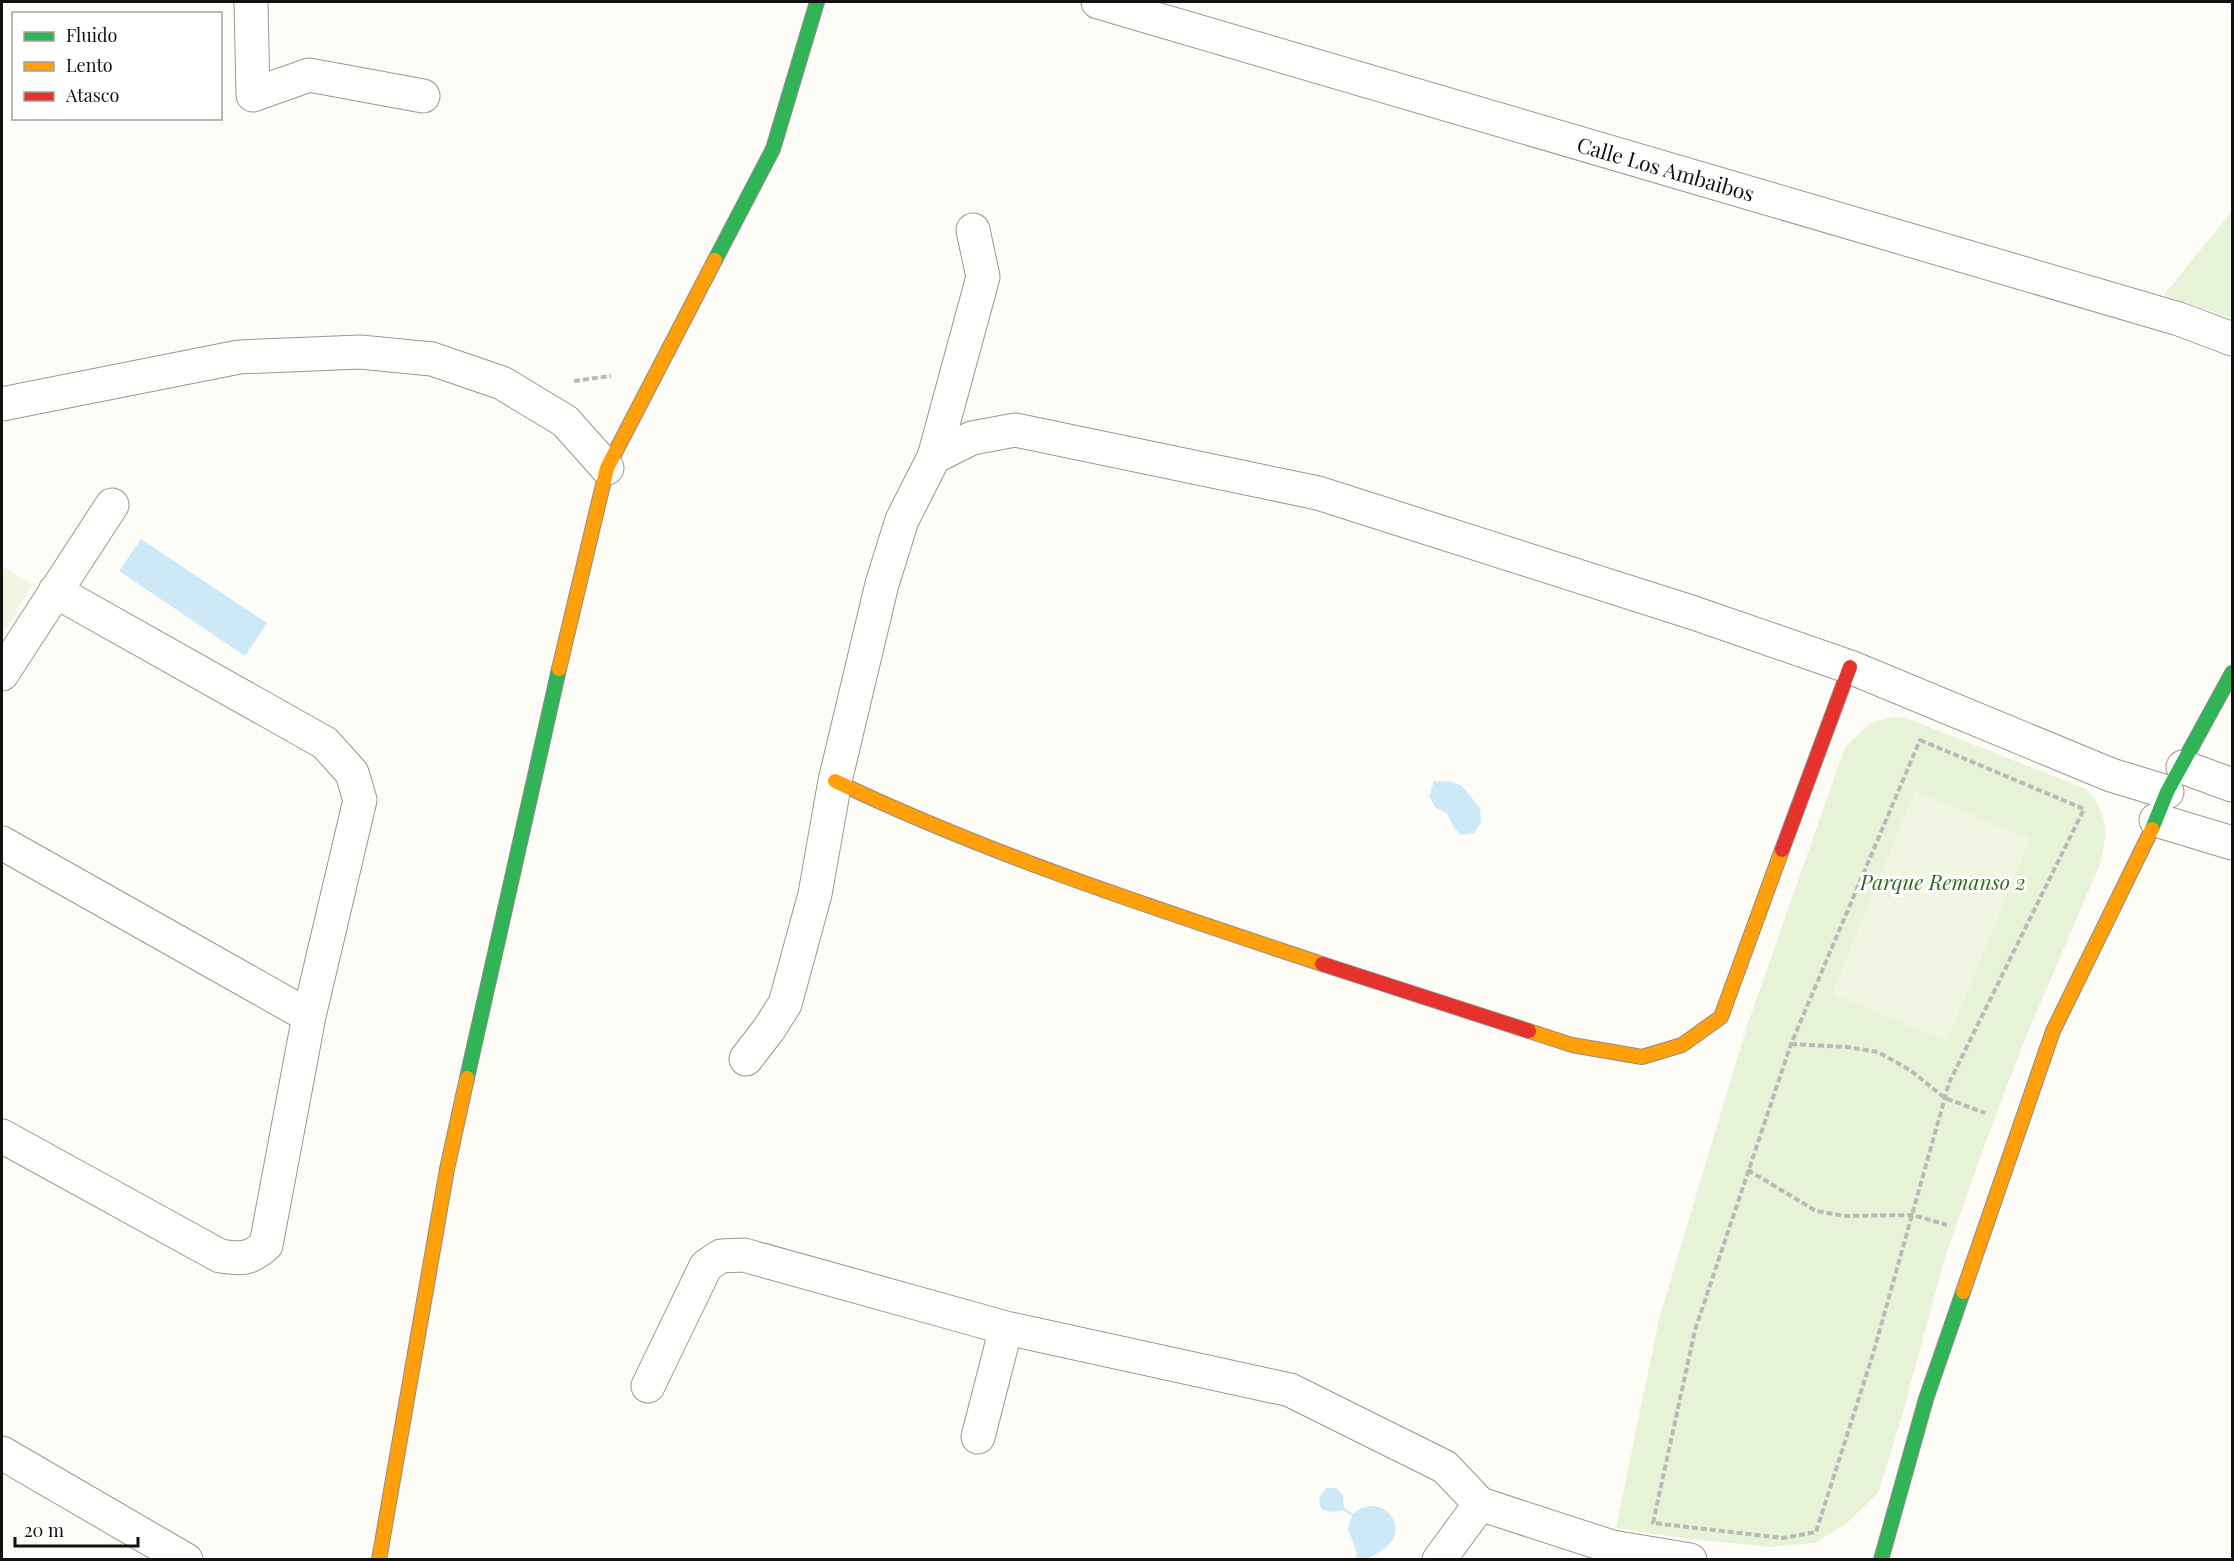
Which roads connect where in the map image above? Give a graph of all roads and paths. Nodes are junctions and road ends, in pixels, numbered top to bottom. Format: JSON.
{"nodes":[{"id":1,"x":251,"y":2,"type":"edge"},
{"id":2,"x":817,"y":2,"type":"edge"},
{"id":3,"x":1098,"y":2,"type":"edge"},
{"id":4,"x":423,"y":96,"type":"dead end"},
{"id":5,"x":973,"y":230,"type":"dead end"},
{"id":6,"x":2232,"y":339,"type":"edge"},
{"id":7,"x":662,"y":361,"type":"junction"},
{"id":8,"x":562,"y":382,"type":"dead end"},
{"id":9,"x":2,"y":404,"type":"edge"},
{"id":10,"x":934,"y":458,"type":"junction"},
{"id":11,"x":607,"y":468,"type":"junction"},
{"id":12,"x":112,"y":506,"type":"dead end"},
{"id":13,"x":56,"y":591,"type":"junction"},
{"id":14,"x":1850,"y":667,"type":"junction"},
{"id":15,"x":2232,"y":673,"type":"edge"},
{"id":16,"x":2,"y":674,"type":"edge"},
{"id":17,"x":835,"y":781,"type":"junction"},
{"id":18,"x":2232,"y":785,"type":"edge"},
{"id":19,"x":2169,"y":793,"type":"junction"},
{"id":20,"x":2,"y":843,"type":"edge"},
{"id":21,"x":2232,"y":843,"type":"edge"},
{"id":22,"x":309,"y":1016,"type":"junction"},
{"id":23,"x":1791,"y":1044,"type":"junction"},
{"id":24,"x":746,"y":1059,"type":"dead end"},
{"id":25,"x":1946,"y":1098,"type":"junction"},
{"id":26,"x":2,"y":1136,"type":"edge"},
{"id":27,"x":1748,"y":1170,"type":"junction"},
{"id":28,"x":1912,"y":1215,"type":"junction"},
{"id":29,"x":1006,"y":1328,"type":"junction"},
{"id":30,"x":648,"y":1386,"type":"dead end"},
{"id":31,"x":978,"y":1437,"type":"dead end"},
{"id":32,"x":2,"y":1453,"type":"edge"},
{"id":33,"x":1480,"y":1504,"type":"junction"},
{"id":34,"x":186,"y":1560,"type":"edge"},
{"id":35,"x":379,"y":1560,"type":"edge"},
{"id":36,"x":1439,"y":1560,"type":"edge"},
{"id":37,"x":1690,"y":1560,"type":"edge"},
{"id":38,"x":1881,"y":1560,"type":"edge"}],
"edges":[{"from":1,"to":4,"type":"street"},
{"from":2,"to":7,"type":"street"},
{"from":3,"to":6,"type":"street","name":"Calle Los Ambaibos"},
{"from":5,"to":10,"type":"street"},
{"from":7,"to":8,"type":"path"},
{"from":7,"to":11,"type":"street"},
{"from":9,"to":11,"type":"street"},
{"from":10,"to":14,"type":"street"},
{"from":10,"to":17,"type":"street"},
{"from":11,"to":35,"type":"street"},
{"from":12,"to":13,"type":"street"},
{"from":13,"to":16,"type":"street"},
{"from":13,"to":22,"type":"street"},
{"from":14,"to":17,"type":"street"},
{"from":14,"to":19,"type":"street"},
{"from":15,"to":19,"type":"street"},
{"from":17,"to":24,"type":"street"},
{"from":18,"to":19,"type":"street"},
{"from":19,"to":21,"type":"street"},
{"from":19,"to":38,"type":"street"},
{"from":20,"to":22,"type":"street"},
{"from":22,"to":26,"type":"street"},
{"from":23,"to":25,"type":"path"},
{"from":23,"to":25,"type":"path"},
{"from":23,"to":27,"type":"path"},
{"from":25,"to":28,"type":"path"},
{"from":27,"to":28,"type":"path"},
{"from":27,"to":28,"type":"path"},
{"from":29,"to":30,"type":"street"},
{"from":29,"to":31,"type":"street"},
{"from":29,"to":33,"type":"street"},
{"from":32,"to":34,"type":"street"},
{"from":33,"to":36,"type":"street"},
{"from":33,"to":37,"type":"street"}]}
